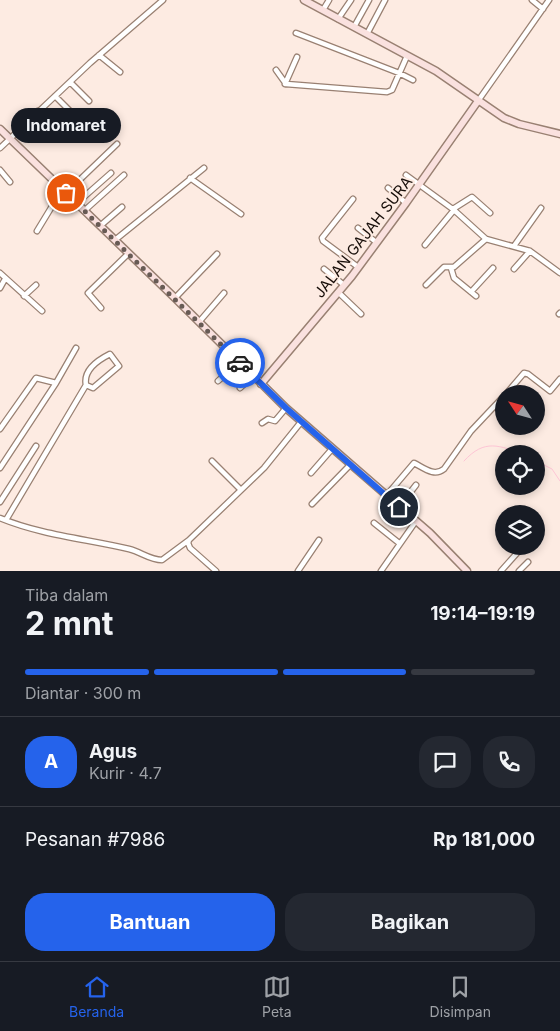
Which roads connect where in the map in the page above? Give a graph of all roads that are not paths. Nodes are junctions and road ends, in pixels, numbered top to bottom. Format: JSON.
{"nodes":[{"id":1,"x":163,"y":0,"type":"edge"},
{"id":2,"x":304,"y":0,"type":"edge"},
{"id":3,"x":329,"y":0,"type":"edge"},
{"id":4,"x":350,"y":0,"type":"edge"},
{"id":5,"x":369,"y":0,"type":"edge"},
{"id":6,"x":385,"y":0,"type":"edge"},
{"id":7,"x":532,"y":0,"type":"edge"},
{"id":8,"x":549,"y":0,"type":"edge"},
{"id":9,"x":543,"y":9,"type":"junction"},
{"id":10,"x":323,"y":10,"type":"junction"},
{"id":11,"x":338,"y":19,"type":"junction"},
{"id":12,"x":354,"y":27,"type":"junction"},
{"id":13,"x":296,"y":33,"type":"dead end"},
{"id":14,"x":367,"y":34,"type":"junction"},
{"id":15,"x":99,"y":56,"type":"junction"},
{"id":16,"x":407,"y":56,"type":"junction"},
{"id":17,"x":297,"y":57,"type":"dead end"},
{"id":18,"x":276,"y":70,"type":"dead end"},
{"id":19,"x":120,"y":72,"type":"dead end"},
{"id":20,"x":399,"y":73,"type":"junction"},
{"id":21,"x":413,"y":80,"type":"dead end"},
{"id":22,"x":70,"y":82,"type":"junction"},
{"id":23,"x":285,"y":84,"type":"junction"},
{"id":24,"x":55,"y":96,"type":"junction"},
{"id":25,"x":89,"y":101,"type":"dead end"},
{"id":26,"x":478,"y":101,"type":"junction"},
{"id":27,"x":38,"y":111,"type":"junction"},
{"id":28,"x":73,"y":114,"type":"dead end"},
{"id":29,"x":0,"y":129,"type":"edge"},
{"id":30,"x":58,"y":130,"type":"dead end"},
{"id":31,"x":560,"y":134,"type":"edge"},
{"id":32,"x":9,"y":138,"type":"junction"},
{"id":33,"x":116,"y":144,"type":"dead end"},
{"id":34,"x":0,"y":148,"type":"edge"},
{"id":35,"x":204,"y":168,"type":"dead end"},
{"id":36,"x":0,"y":170,"type":"edge"},
{"id":37,"x":111,"y":173,"type":"dead end"},
{"id":38,"x":124,"y":175,"type":"dead end"},
{"id":39,"x":406,"y":176,"type":"dead end"},
{"id":40,"x":190,"y":178,"type":"junction"},
{"id":41,"x":10,"y":182,"type":"dead end"},
{"id":42,"x":419,"y":185,"type":"junction"},
{"id":43,"x":388,"y":188,"type":"dead end"},
{"id":44,"x":66,"y":193,"type":"junction"},
{"id":45,"x":353,"y":199,"type":"dead end"},
{"id":46,"x":54,"y":203,"type":"dead end"},
{"id":47,"x":77,"y":203,"type":"junction"},
{"id":48,"x":406,"y":203,"type":"junction"},
{"id":49,"x":122,"y":207,"type":"dead end"},
{"id":50,"x":541,"y":208,"type":"dead end"},
{"id":51,"x":453,"y":209,"type":"junction"},
{"id":52,"x":84,"y":211,"type":"junction"},
{"id":53,"x":490,"y":213,"type":"dead end"},
{"id":54,"x":241,"y":214,"type":"dead end"},
{"id":55,"x":100,"y":226,"type":"junction"},
{"id":56,"x":358,"y":228,"type":"dead end"},
{"id":57,"x":37,"y":231,"type":"dead end"},
{"id":58,"x":486,"y":239,"type":"junction"},
{"id":59,"x":115,"y":240,"type":"junction"},
{"id":60,"x":376,"y":242,"type":"junction"},
{"id":61,"x":425,"y":245,"type":"dead end"},
{"id":62,"x":514,"y":246,"type":"junction"},
{"id":63,"x":530,"y":251,"type":"junction"},
{"id":64,"x":128,"y":253,"type":"junction"},
{"id":65,"x":217,"y":254,"type":"dead end"},
{"id":66,"x":358,"y":267,"type":"junction"},
{"id":67,"x":450,"y":268,"type":"junction"},
{"id":68,"x":493,"y":268,"type":"dead end"},
{"id":69,"x":324,"y":269,"type":"dead end"},
{"id":70,"x":514,"y":269,"type":"dead end"},
{"id":71,"x":560,"y":272,"type":"edge"},
{"id":72,"x":0,"y":273,"type":"edge"},
{"id":73,"x":5,"y":279,"type":"junction"},
{"id":74,"x":36,"y":285,"type":"dead end"},
{"id":75,"x":344,"y":285,"type":"junction"},
{"id":76,"x":426,"y":285,"type":"dead end"},
{"id":77,"x":0,"y":288,"type":"edge"},
{"id":78,"x":338,"y":292,"type":"junction"},
{"id":79,"x":471,"y":292,"type":"junction"},
{"id":80,"x":224,"y":293,"type":"dead end"},
{"id":81,"x":24,"y":296,"type":"junction"},
{"id":82,"x":476,"y":296,"type":"dead end"},
{"id":83,"x":175,"y":298,"type":"junction"},
{"id":84,"x":101,"y":308,"type":"dead end"},
{"id":85,"x":42,"y":311,"type":"dead end"},
{"id":86,"x":361,"y":314,"type":"dead end"},
{"id":87,"x":199,"y":322,"type":"junction"},
{"id":88,"x":76,"y":348,"type":"dead end"},
{"id":89,"x":239,"y":362,"type":"junction"},
{"id":90,"x":253,"y":376,"type":"junction"},
{"id":91,"x":560,"y":379,"type":"edge"},
{"id":92,"x":218,"y":381,"type":"dead end"},
{"id":93,"x":56,"y":383,"type":"junction"},
{"id":94,"x":261,"y":384,"type":"junction"},
{"id":95,"x":86,"y":385,"type":"junction"},
{"id":96,"x":514,"y":385,"type":"edge"},
{"id":97,"x":542,"y":385,"type":"edge"},
{"id":98,"x":545,"y":387,"type":"edge"},
{"id":99,"x":240,"y":388,"type":"dead end"},
{"id":100,"x":495,"y":406,"type":"edge"},
{"id":101,"x":286,"y":408,"type":"junction"},
{"id":102,"x":301,"y":422,"type":"junction"},
{"id":103,"x":262,"y":423,"type":"dead end"},
{"id":104,"x":0,"y":429,"type":"edge"},
{"id":105,"x":36,"y":446,"type":"dead end"},
{"id":106,"x":332,"y":449,"type":"junction"},
{"id":107,"x":212,"y":461,"type":"dead end"},
{"id":108,"x":350,"y":465,"type":"junction"},
{"id":109,"x":0,"y":468,"type":"edge"},
{"id":110,"x":312,"y":473,"type":"dead end"},
{"id":111,"x":416,"y":485,"type":"dead end"},
{"id":112,"x":241,"y":490,"type":"junction"},
{"id":113,"x":386,"y":496,"type":"junction"},
{"id":114,"x":0,"y":502,"type":"edge"},
{"id":115,"x":312,"y":504,"type":"dead end"},
{"id":116,"x":399,"y":507,"type":"junction"},
{"id":117,"x":0,"y":518,"type":"edge"},
{"id":118,"x":6,"y":520,"type":"junction"},
{"id":119,"x":416,"y":521,"type":"junction"},
{"id":120,"x":374,"y":522,"type":"dead end"},
{"id":121,"x":189,"y":540,"type":"junction"},
{"id":122,"x":320,"y":540,"type":"dead end"},
{"id":123,"x":399,"y":543,"type":"junction"},
{"id":124,"x":515,"y":555,"type":"edge"},
{"id":125,"x":528,"y":562,"type":"dead end"},
{"id":126,"x":213,"y":570,"type":"edge"},
{"id":127,"x":298,"y":571,"type":"edge"},
{"id":128,"x":381,"y":571,"type":"edge"},
{"id":129,"x":467,"y":571,"type":"edge"},
{"id":130,"x":502,"y":571,"type":"edge"},
{"id":131,"x":519,"y":571,"type":"edge"}],
"edges":[{"from":1,"to":15,"type":"street"},
{"from":2,"to":10,"type":"main road"},
{"from":3,"to":10,"type":"street"},
{"from":4,"to":11,"type":"street"},
{"from":5,"to":12,"type":"street"},
{"from":6,"to":14,"type":"street"},
{"from":7,"to":9,"type":"street"},
{"from":8,"to":9,"type":"street"},
{"from":9,"to":26,"type":"street"},
{"from":10,"to":11,"type":"main road"},
{"from":11,"to":12,"type":"main road"},
{"from":12,"to":14,"type":"main road"},
{"from":13,"to":20,"type":"street"},
{"from":14,"to":16,"type":"main road"},
{"from":15,"to":19,"type":"street"},
{"from":15,"to":22,"type":"street"},
{"from":16,"to":20,"type":"street"},
{"from":16,"to":26,"type":"main road"},
{"from":17,"to":23,"type":"street"},
{"from":18,"to":23,"type":"street"},
{"from":20,"to":21,"type":"street"},
{"from":20,"to":23,"type":"street"},
{"from":22,"to":24,"type":"street"},
{"from":22,"to":25,"type":"street"},
{"from":24,"to":27,"type":"street"},
{"from":24,"to":28,"type":"street"},
{"from":26,"to":31,"type":"main road"},
{"from":26,"to":42,"type":"main road","name":"JALAN GAJAH SURA"},
{"from":27,"to":30,"type":"street"},
{"from":27,"to":32,"type":"street"},
{"from":29,"to":32,"type":"main road"},
{"from":32,"to":34,"type":"street"},
{"from":32,"to":44,"type":"main road"},
{"from":33,"to":44,"type":"street"},
{"from":35,"to":40,"type":"street"},
{"from":36,"to":41,"type":"street"},
{"from":37,"to":47,"type":"street"},
{"from":38,"to":52,"type":"street"},
{"from":39,"to":42,"type":"street"},
{"from":40,"to":54,"type":"street"},
{"from":40,"to":59,"type":"street"},
{"from":42,"to":48,"type":"main road","name":"JALAN GAJAH SURA"},
{"from":42,"to":51,"type":"street"},
{"from":43,"to":48,"type":"street"},
{"from":44,"to":47,"type":"main road"},
{"from":45,"to":66,"type":"street"},
{"from":46,"to":57,"type":"street"},
{"from":47,"to":52,"type":"main road"},
{"from":48,"to":60,"type":"main road","name":"JALAN GAJAH SURA"},
{"from":49,"to":55,"type":"street"},
{"from":50,"to":62,"type":"street"},
{"from":51,"to":53,"type":"street"},
{"from":51,"to":58,"type":"street"},
{"from":51,"to":61,"type":"street"},
{"from":52,"to":55,"type":"main road"},
{"from":55,"to":59,"type":"main road"},
{"from":56,"to":60,"type":"street"},
{"from":58,"to":62,"type":"street"},
{"from":58,"to":67,"type":"street"},
{"from":59,"to":64,"type":"main road"},
{"from":60,"to":66,"type":"main road","name":"JALAN GAJAH SURA"},
{"from":62,"to":63,"type":"street"},
{"from":63,"to":70,"type":"street"},
{"from":63,"to":71,"type":"street"},
{"from":64,"to":83,"type":"main road"},
{"from":64,"to":84,"type":"street"},
{"from":65,"to":83,"type":"street"},
{"from":66,"to":75,"type":"main road","name":"JALAN GAJAH SURA"},
{"from":67,"to":76,"type":"street"},
{"from":67,"to":79,"type":"street"},
{"from":68,"to":79,"type":"street"},
{"from":69,"to":75,"type":"street"},
{"from":72,"to":73,"type":"street"},
{"from":73,"to":77,"type":"street"},
{"from":73,"to":81,"type":"street"},
{"from":74,"to":81,"type":"street"},
{"from":75,"to":78,"type":"main road","name":"JALAN GAJAH SURA"},
{"from":78,"to":86,"type":"street"},
{"from":78,"to":94,"type":"main road","name":"JALAN GAJAH SURA"},
{"from":79,"to":82,"type":"street"},
{"from":80,"to":87,"type":"street"},
{"from":81,"to":85,"type":"street"},
{"from":83,"to":87,"type":"main road"},
{"from":87,"to":89,"type":"main road"},
{"from":88,"to":93,"type":"street"},
{"from":89,"to":90,"type":"main road"},
{"from":89,"to":92,"type":"street"},
{"from":90,"to":94,"type":"main road"},
{"from":90,"to":99,"type":"street"},
{"from":91,"to":98,"type":"street"},
{"from":93,"to":104,"type":"street"},
{"from":93,"to":109,"type":"street"},
{"from":94,"to":101,"type":"main road"},
{"from":95,"to":95,"type":"street"},
{"from":95,"to":118,"type":"street"},
{"from":96,"to":97,"type":"street"},
{"from":100,"to":113,"type":"street"},
{"from":101,"to":102,"type":"main road"},
{"from":101,"to":103,"type":"street"},
{"from":102,"to":106,"type":"main road"},
{"from":102,"to":112,"type":"street"},
{"from":105,"to":114,"type":"street"},
{"from":106,"to":108,"type":"main road"},
{"from":106,"to":110,"type":"street"},
{"from":107,"to":112,"type":"street"},
{"from":108,"to":113,"type":"main road"},
{"from":108,"to":115,"type":"street"},
{"from":111,"to":116,"type":"street"},
{"from":112,"to":121,"type":"street"},
{"from":113,"to":116,"type":"main road"},
{"from":116,"to":119,"type":"main road"},
{"from":117,"to":118,"type":"street"},
{"from":118,"to":121,"type":"street"},
{"from":119,"to":123,"type":"street"},
{"from":119,"to":129,"type":"main road"},
{"from":120,"to":123,"type":"street"},
{"from":121,"to":126,"type":"street"},
{"from":122,"to":127,"type":"street"},
{"from":123,"to":128,"type":"street"},
{"from":124,"to":130,"type":"street"},
{"from":125,"to":131,"type":"street"}]}
